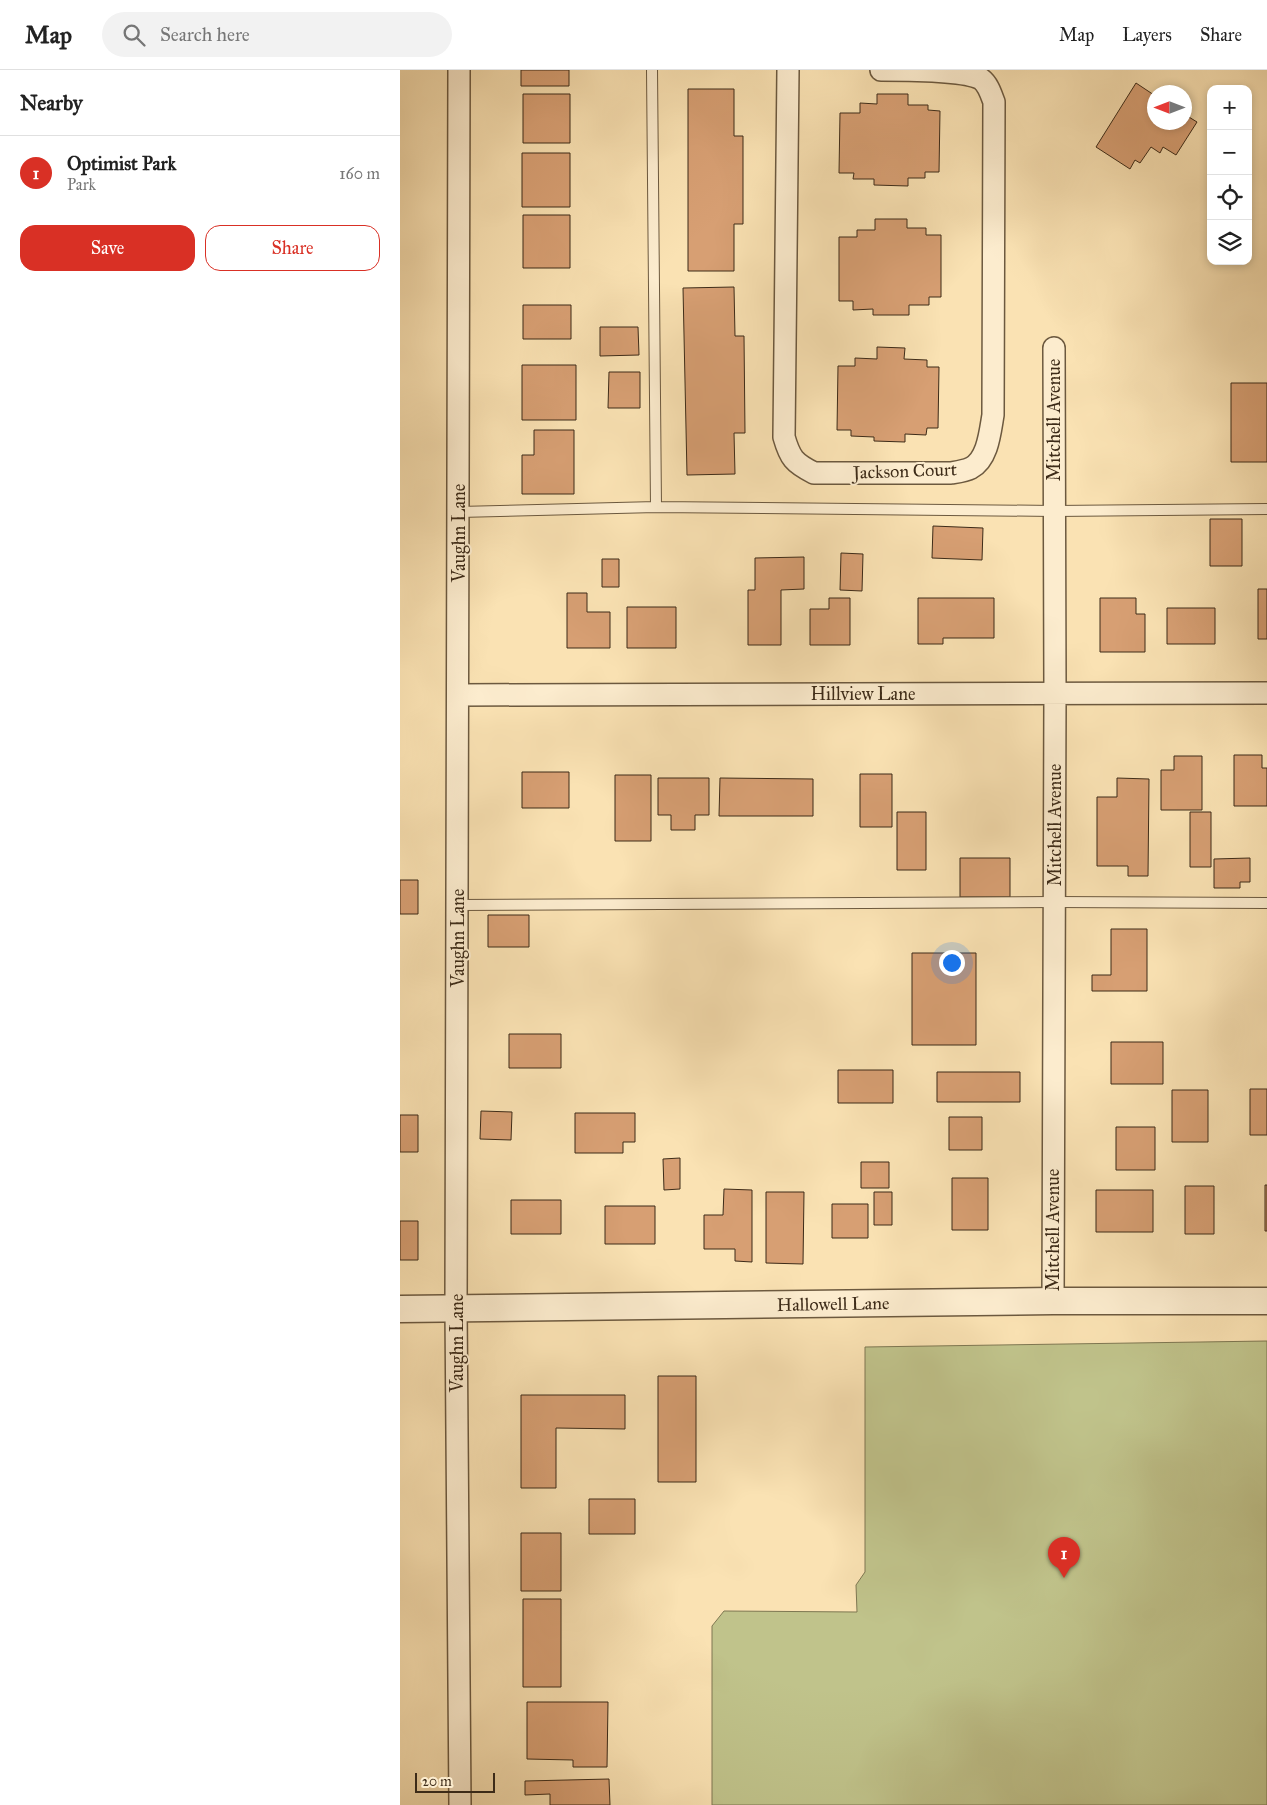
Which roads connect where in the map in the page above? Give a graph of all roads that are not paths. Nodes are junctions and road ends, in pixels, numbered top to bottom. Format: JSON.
{"nodes":[{"id":1,"x":459,"y":70,"type":"edge"},
{"id":2,"x":652,"y":70,"type":"edge"},
{"id":3,"x":788,"y":70,"type":"edge"},
{"id":4,"x":881,"y":70,"type":"edge"},
{"id":5,"x":1054,"y":348,"type":"dead end"},
{"id":6,"x":656,"y":507,"type":"junction"},
{"id":7,"x":1267,"y":509,"type":"edge"},
{"id":8,"x":1054,"y":511,"type":"junction"},
{"id":9,"x":459,"y":512,"type":"junction"},
{"id":10,"x":1267,"y":692,"type":"edge"},
{"id":11,"x":1055,"y":693,"type":"junction"},
{"id":12,"x":459,"y":695,"type":"junction"},
{"id":13,"x":1054,"y":902,"type":"junction"},
{"id":14,"x":1267,"y":903,"type":"edge"},
{"id":15,"x":458,"y":905,"type":"junction"},
{"id":16,"x":1053,"y":1301,"type":"junction"},
{"id":17,"x":1267,"y":1301,"type":"edge"},
{"id":18,"x":400,"y":1309,"type":"edge"},
{"id":19,"x":456,"y":1309,"type":"junction"},
{"id":20,"x":460,"y":1805,"type":"edge"}],
"edges":[{"from":1,"to":9,"type":"street","name":"Vaughn Lane"},
{"from":2,"to":6,"type":"lane"},
{"from":3,"to":4,"type":"street","name":"Jackson Court"},
{"from":5,"to":8,"type":"street","name":"Mitchell Avenue"},
{"from":6,"to":8,"type":"lane"},
{"from":6,"to":9,"type":"lane"},
{"from":7,"to":8,"type":"lane"},
{"from":8,"to":11,"type":"street","name":"Mitchell Avenue"},
{"from":9,"to":12,"type":"street","name":"Vaughn Lane"},
{"from":10,"to":11,"type":"street","name":"Hillview Lane"},
{"from":11,"to":12,"type":"street","name":"Hillview Lane"},
{"from":11,"to":13,"type":"street","name":"Mitchell Avenue"},
{"from":12,"to":15,"type":"street","name":"Vaughn Lane"},
{"from":13,"to":14,"type":"lane"},
{"from":13,"to":15,"type":"lane"},
{"from":13,"to":16,"type":"street","name":"Mitchell Avenue"},
{"from":15,"to":19,"type":"street","name":"Vaughn Lane"},
{"from":16,"to":17,"type":"street","name":"Hallowell Lane"},
{"from":16,"to":19,"type":"street","name":"Hallowell Lane"},
{"from":18,"to":19,"type":"street","name":"Hallowell Lane"},
{"from":19,"to":20,"type":"street","name":"Vaughn Lane"}]}
